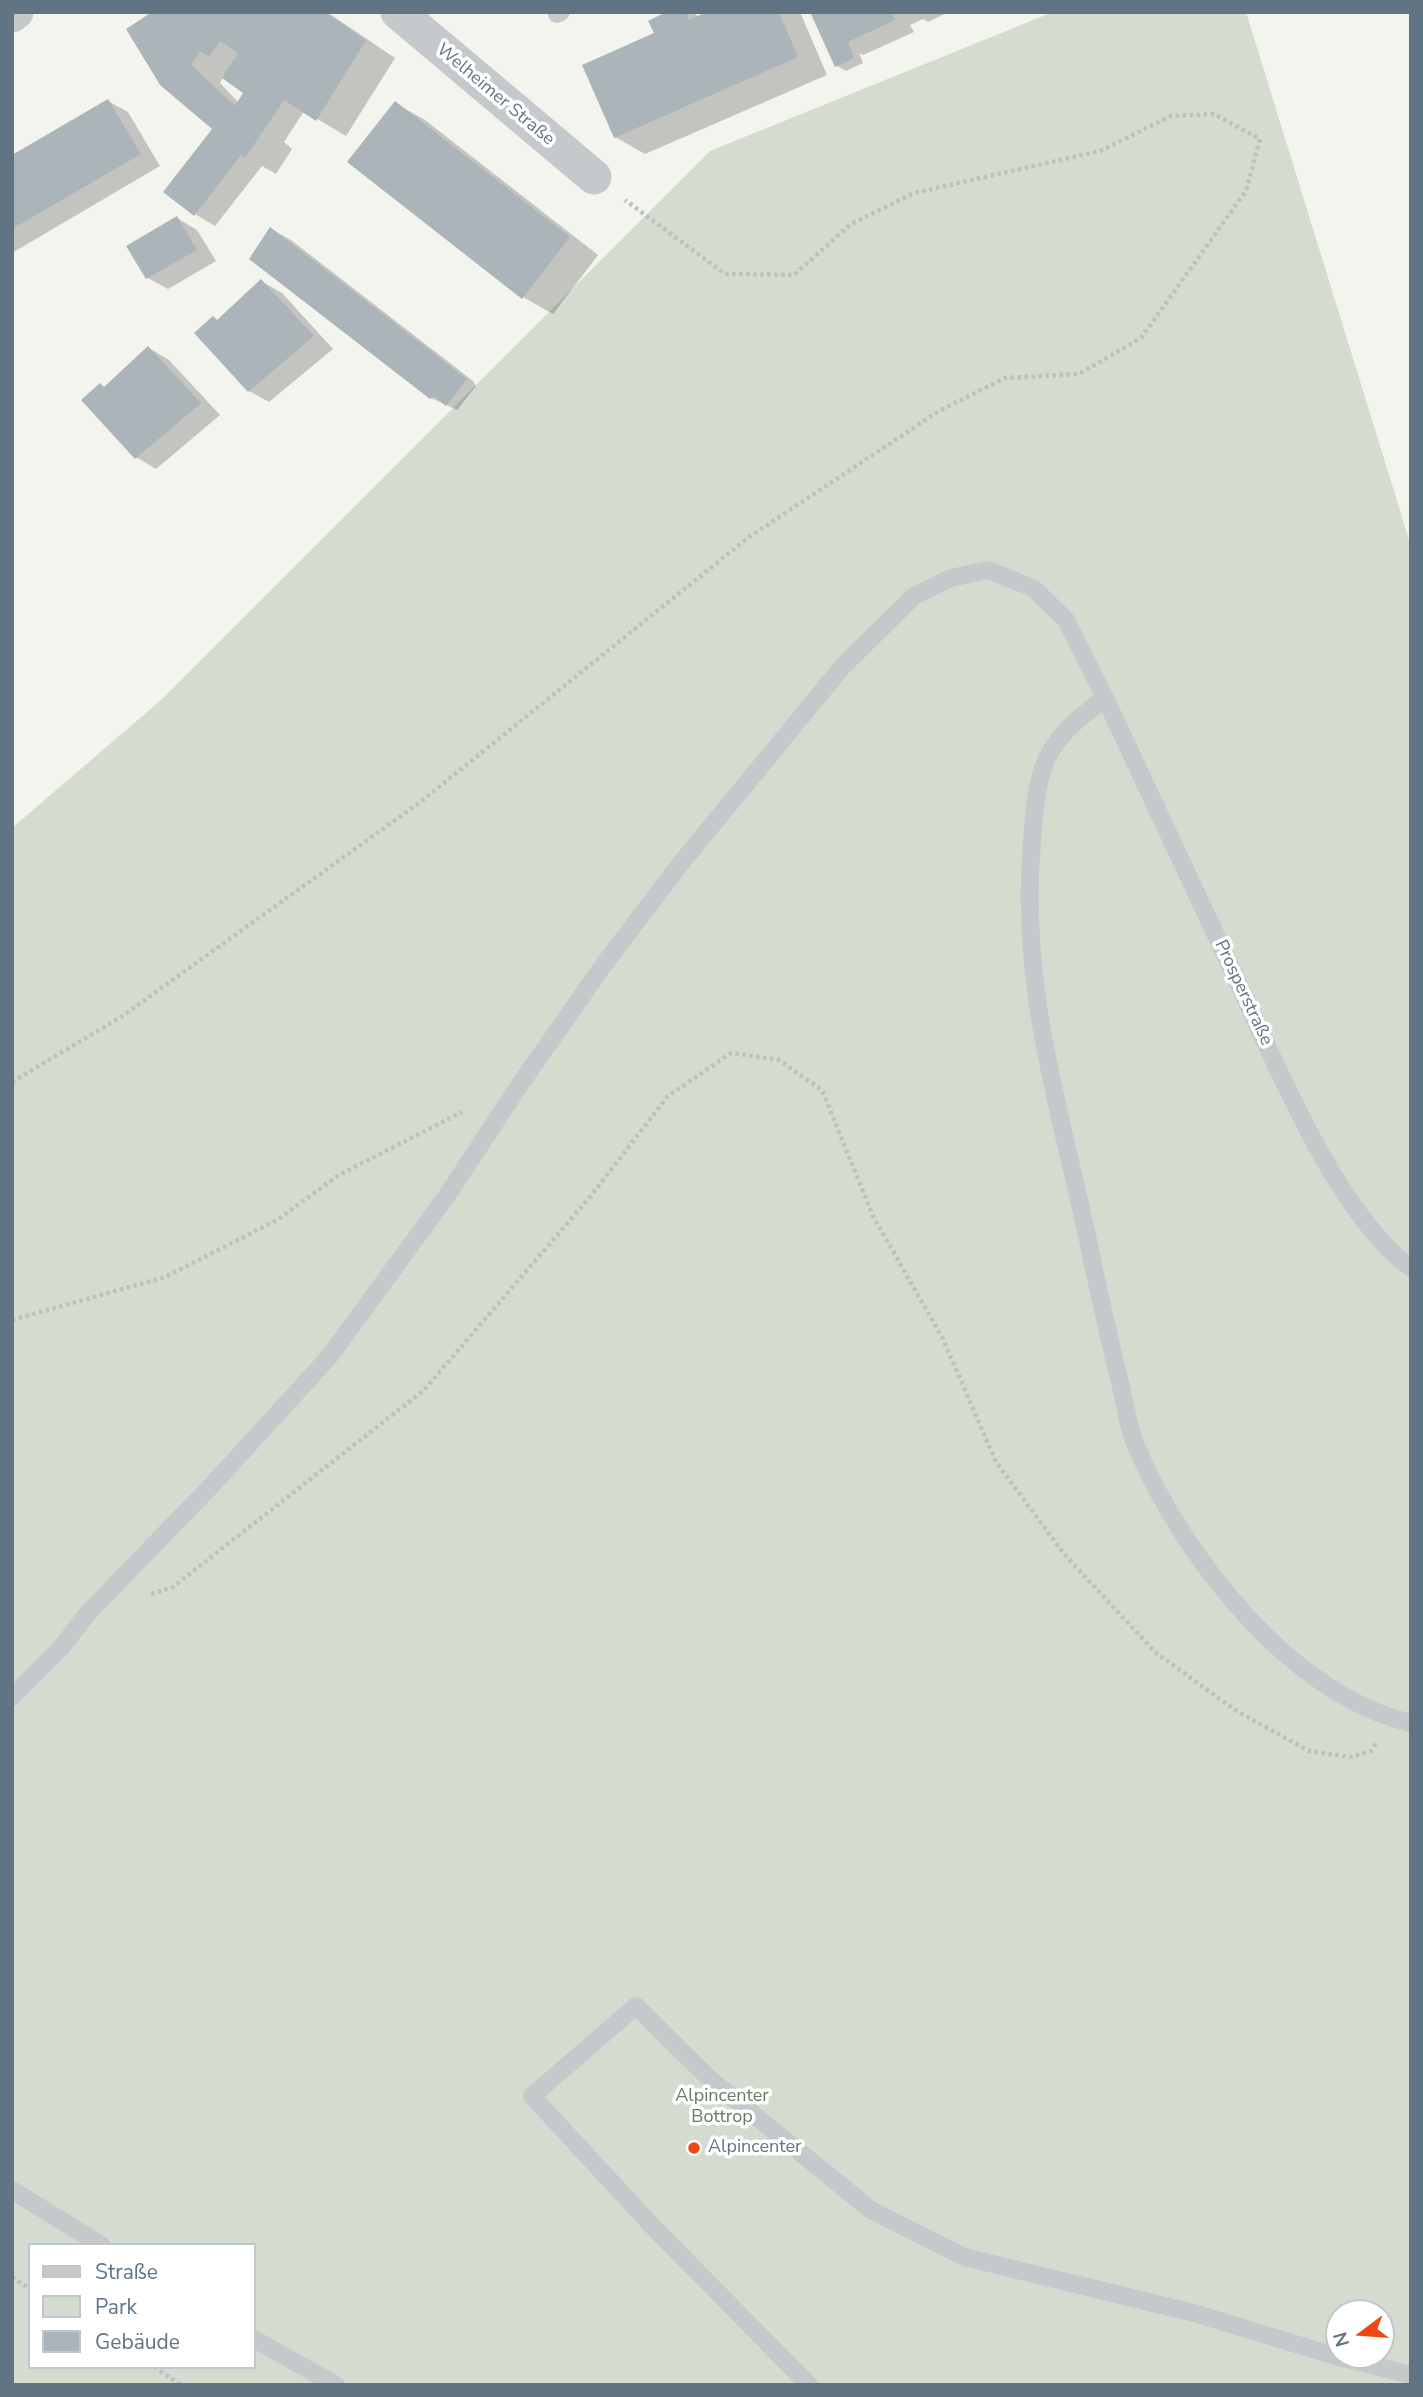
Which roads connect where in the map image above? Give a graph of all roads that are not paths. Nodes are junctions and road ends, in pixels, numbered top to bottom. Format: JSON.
{"nodes":[{"id":1,"x":398,"y":12,"type":"edge"},
{"id":2,"x":594,"y":177,"type":"road end"},
{"id":3,"x":1105,"y":698,"type":"junction"},
{"id":4,"x":1411,"y":1268,"type":"edge"},
{"id":5,"x":12,"y":1697,"type":"edge"},
{"id":6,"x":1402,"y":1721,"type":"edge"},
{"id":7,"x":12,"y":2190,"type":"edge"},
{"id":8,"x":98,"y":2243,"type":"edge"},
{"id":9,"x":256,"y":2340,"type":"edge"},
{"id":10,"x":1411,"y":2375,"type":"edge"},
{"id":11,"x":336,"y":2385,"type":"edge"},
{"id":12,"x":810,"y":2385,"type":"edge"}],
"edges":[{"from":1,"to":2,"type":"street","name":"Welheimer Straße"},
{"from":3,"to":4,"type":"lane","name":"Prosperstraße"},
{"from":3,"to":5,"type":"lane","name":"Prosperstraße"},
{"from":3,"to":6,"type":"lane"},
{"from":7,"to":8,"type":"lane"},
{"from":9,"to":11,"type":"lane"},
{"from":10,"to":12,"type":"lane"}]}
